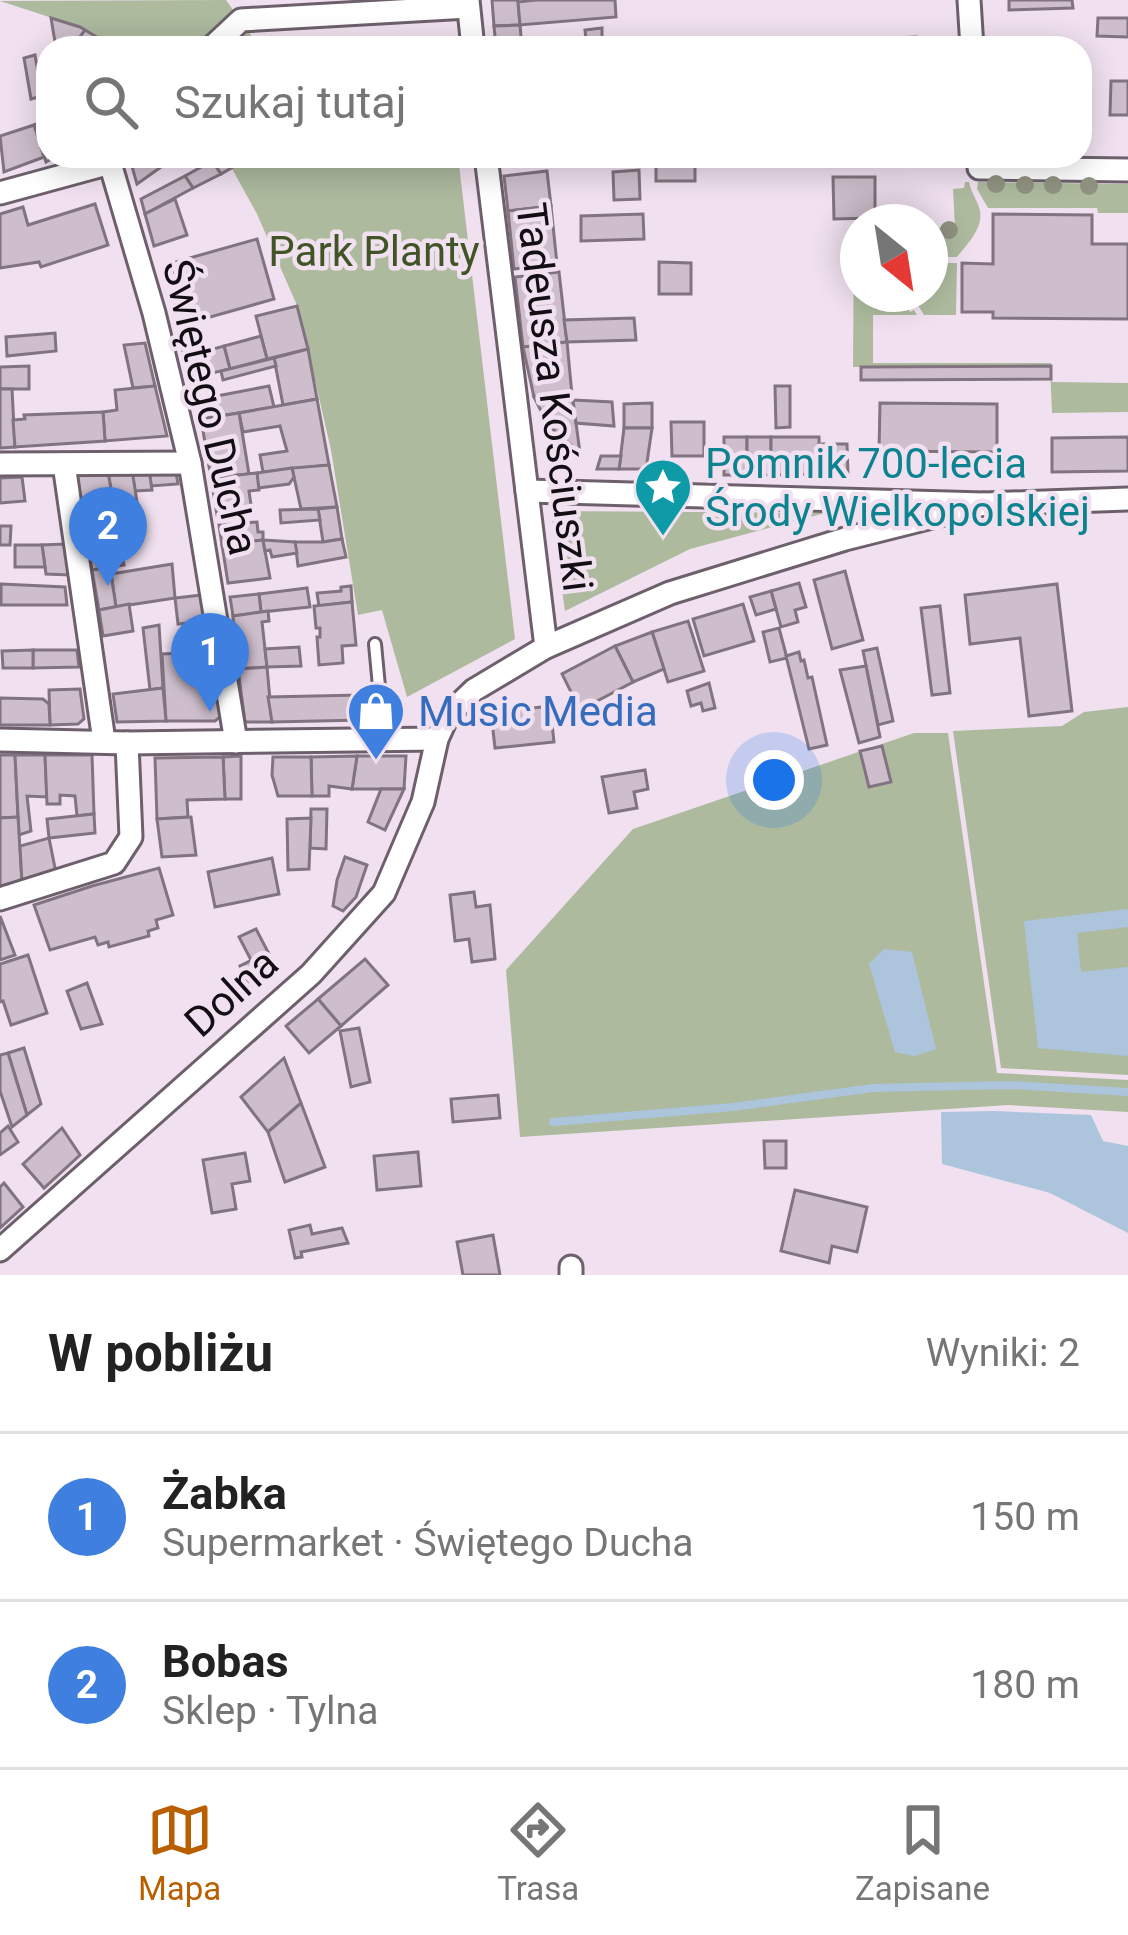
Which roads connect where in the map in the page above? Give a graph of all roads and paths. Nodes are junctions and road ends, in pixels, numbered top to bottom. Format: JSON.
{"nodes":[{"id":1,"x":230,"y":0,"type":"edge"},
{"id":2,"x":969,"y":0,"type":"edge"},
{"id":3,"x":468,"y":4,"type":"edge"},
{"id":4,"x":241,"y":20,"type":"junction"},
{"id":5,"x":224,"y":36,"type":"edge"},
{"id":6,"x":472,"y":36,"type":"edge"},
{"id":7,"x":971,"y":36,"type":"edge"},
{"id":8,"x":82,"y":168,"type":"edge"},
{"id":9,"x":114,"y":168,"type":"edge"},
{"id":10,"x":487,"y":168,"type":"edge"},
{"id":11,"x":1091,"y":168,"type":"edge"},
{"id":12,"x":1128,"y":170,"type":"edge"},
{"id":13,"x":0,"y":193,"type":"edge"},
{"id":14,"x":190,"y":463,"type":"junction"},
{"id":15,"x":0,"y":464,"type":"edge"},
{"id":16,"x":64,"y":464,"type":"junction"},
{"id":17,"x":526,"y":491,"type":"junction"},
{"id":18,"x":1128,"y":500,"type":"edge"},
{"id":19,"x":861,"y":501,"type":"junction"},
{"id":20,"x":984,"y":504,"type":"junction"},
{"id":21,"x":865,"y":534,"type":"junction"},
{"id":22,"x":375,"y":644,"type":"dead end"},
{"id":23,"x":546,"y":647,"type":"junction"},
{"id":24,"x":437,"y":739,"type":"junction"},
{"id":25,"x":0,"y":740,"type":"edge"},
{"id":26,"x":384,"y":740,"type":"junction"},
{"id":27,"x":104,"y":741,"type":"junction"},
{"id":28,"x":236,"y":742,"type":"junction"},
{"id":29,"x":128,"y":743,"type":"junction"},
{"id":30,"x":0,"y":899,"type":"edge"},
{"id":31,"x":0,"y":1250,"type":"edge"}],
"edges":[{"from":1,"to":4,"type":"street"},
{"from":2,"to":7,"type":"street"},
{"from":3,"to":4,"type":"street"},
{"from":3,"to":6,"type":"street"},
{"from":4,"to":5,"type":"street"},
{"from":8,"to":13,"type":"street"},
{"from":9,"to":14,"type":"street","name":"Świętego Ducha"},
{"from":10,"to":17,"type":"street","name":"Tadeusza Kościuszki"},
{"from":11,"to":12,"type":"street"},
{"from":14,"to":16,"type":"street"},
{"from":14,"to":28,"type":"street","name":"Świętego Ducha"},
{"from":15,"to":16,"type":"street"},
{"from":16,"to":27,"type":"street"},
{"from":17,"to":19,"type":"street"},
{"from":17,"to":23,"type":"street","name":"Tadeusza Kościuszki"},
{"from":18,"to":20,"type":"street"},
{"from":19,"to":20,"type":"street"},
{"from":19,"to":21,"type":"street"},
{"from":20,"to":21,"type":"street"},
{"from":21,"to":23,"type":"street"},
{"from":22,"to":26,"type":"lane"},
{"from":23,"to":24,"type":"street"},
{"from":24,"to":26,"type":"street"},
{"from":24,"to":31,"type":"street","name":"Dolna"},
{"from":25,"to":27,"type":"street"},
{"from":26,"to":28,"type":"street"},
{"from":27,"to":29,"type":"street"},
{"from":28,"to":29,"type":"street"},
{"from":29,"to":30,"type":"street"}]}
